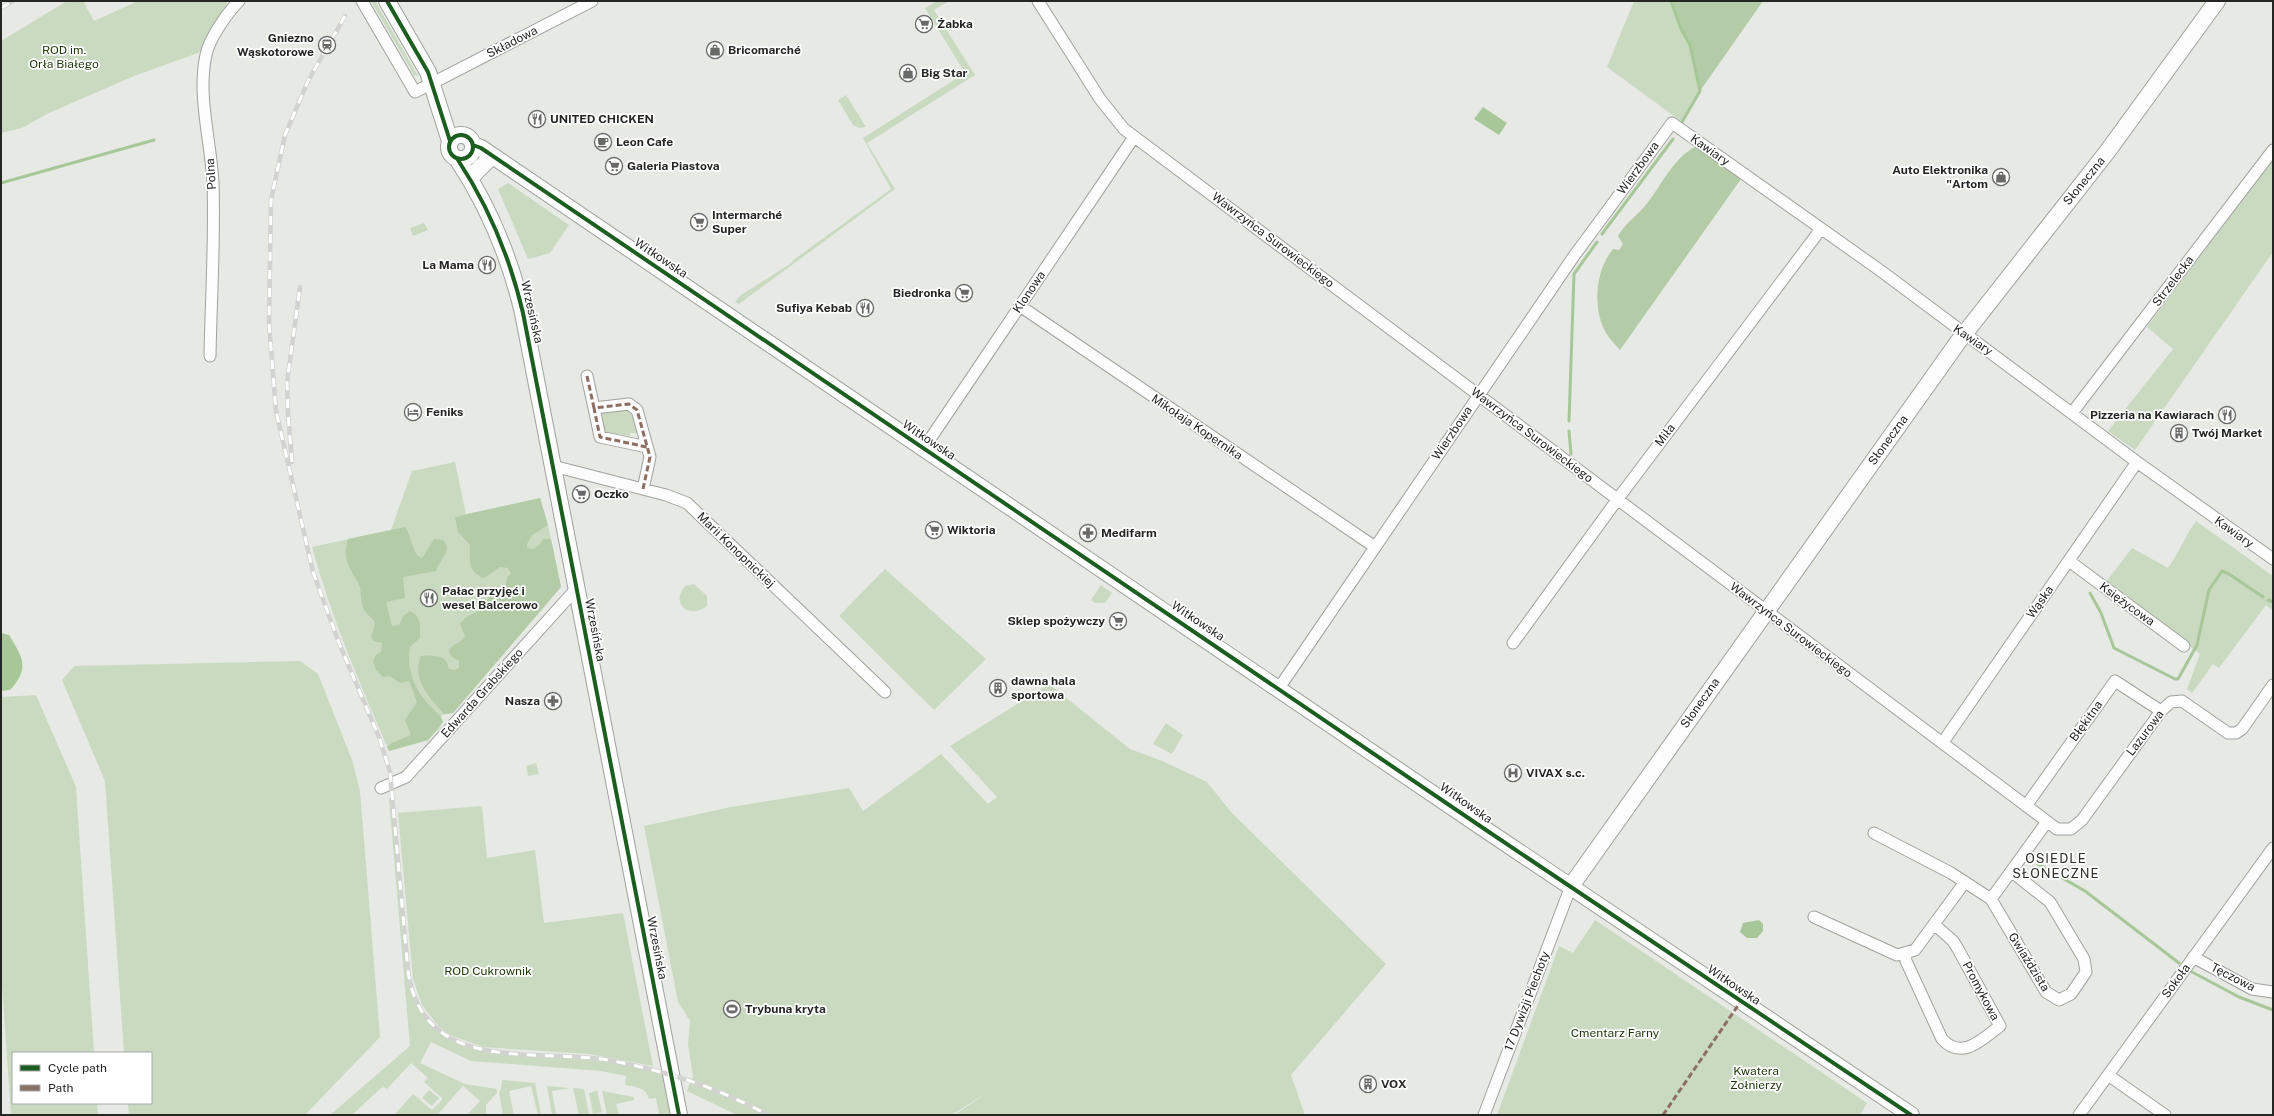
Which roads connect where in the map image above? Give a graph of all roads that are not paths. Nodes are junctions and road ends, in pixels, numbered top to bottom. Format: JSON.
{"nodes":[{"id":1,"x":239,"y":1,"type":"edge"},
{"id":2,"x":362,"y":1,"type":"edge"},
{"id":3,"x":387,"y":1,"type":"edge"},
{"id":4,"x":592,"y":1,"type":"edge"},
{"id":5,"x":1038,"y":1,"type":"edge"},
{"id":6,"x":2217,"y":1,"type":"edge"},
{"id":7,"x":433,"y":83,"type":"junction"},
{"id":8,"x":1672,"y":123,"type":"joint"},
{"id":9,"x":1134,"y":137,"type":"junction"},
{"id":10,"x":455,"y":138,"type":"junction"},
{"id":11,"x":2273,"y":150,"type":"edge"},
{"id":12,"x":467,"y":154,"type":"junction"},
{"id":13,"x":494,"y":161,"type":"junction"},
{"id":14,"x":474,"y":181,"type":"junction"},
{"id":15,"x":1821,"y":229,"type":"junction"},
{"id":16,"x":1020,"y":306,"type":"junction"},
{"id":17,"x":1965,"y":333,"type":"junction"},
{"id":18,"x":210,"y":356,"type":"dead end"},
{"id":19,"x":587,"y":376,"type":"dead end"},
{"id":20,"x":1478,"y":394,"type":"junction"},
{"id":21,"x":594,"y":408,"type":"junction"},
{"id":22,"x":2072,"y":413,"type":"junction"},
{"id":23,"x":647,"y":447,"type":"junction"},
{"id":24,"x":924,"y":448,"type":"junction"},
{"id":25,"x":2137,"y":462,"type":"junction"},
{"id":26,"x":553,"y":466,"type":"junction"},
{"id":27,"x":642,"y":489,"type":"junction"},
{"id":28,"x":1617,"y":500,"type":"junction"},
{"id":29,"x":1375,"y":547,"type":"junction"},
{"id":30,"x":2273,"y":559,"type":"edge"},
{"id":31,"x":2069,"y":561,"type":"junction"},
{"id":32,"x":577,"y":588,"type":"junction"},
{"id":33,"x":1766,"y":611,"type":"junction"},
{"id":34,"x":1512,"y":643,"type":"dead end"},
{"id":35,"x":2184,"y":646,"type":"dead end"},
{"id":36,"x":2273,"y":685,"type":"edge"},
{"id":37,"x":1278,"y":688,"type":"junction"},
{"id":38,"x":886,"y":692,"type":"dead end"},
{"id":39,"x":2161,"y":711,"type":"junction"},
{"id":40,"x":1943,"y":742,"type":"junction"},
{"id":41,"x":381,"y":788,"type":"dead end"},
{"id":42,"x":2026,"y":806,"type":"junction"},
{"id":43,"x":2046,"y":823,"type":"junction"},
{"id":44,"x":2064,"y":830,"type":"joint"},
{"id":45,"x":1874,"y":833,"type":"dead end"},
{"id":46,"x":2273,"y":848,"type":"edge"},
{"id":47,"x":2012,"y":872,"type":"junction"},
{"id":48,"x":1965,"y":882,"type":"junction"},
{"id":49,"x":1571,"y":886,"type":"junction"},
{"id":50,"x":1991,"y":899,"type":"junction"},
{"id":51,"x":1814,"y":917,"type":"dead end"},
{"id":52,"x":1935,"y":925,"type":"junction"},
{"id":53,"x":1905,"y":954,"type":"junction"},
{"id":54,"x":2194,"y":957,"type":"junction"},
{"id":55,"x":2273,"y":992,"type":"edge"},
{"id":56,"x":2108,"y":1075,"type":"junction"},
{"id":57,"x":679,"y":1115,"type":"edge"},
{"id":58,"x":1484,"y":1115,"type":"edge"},
{"id":59,"x":1911,"y":1115,"type":"edge"},
{"id":60,"x":2079,"y":1115,"type":"edge"},
{"id":61,"x":2165,"y":1115,"type":"edge"}],
"edges":[{"from":1,"to":18,"type":"street","name":"Polna"},
{"from":2,"to":7,"type":"street"},
{"from":3,"to":7,"type":"street"},
{"from":4,"to":7,"type":"street","name":"Składowa"},
{"from":5,"to":9,"type":"street","name":"Wawrzyńca Surowieckiego"},
{"from":6,"to":17,"type":"street","name":"Słoneczna"},
{"from":7,"to":10,"type":"street"},
{"from":8,"to":15,"type":"street","name":"Kawiary"},
{"from":8,"to":20,"type":"street","name":"Wierzbowa"},
{"from":9,"to":16,"type":"street","name":"Klonowa"},
{"from":9,"to":20,"type":"street","name":"Wawrzyńca Surowieckiego"},
{"from":10,"to":12,"type":"street","name":"Witkowska"},
{"from":10,"to":12,"type":"street"},
{"from":11,"to":22,"type":"street","name":"Strzelecka"},
{"from":12,"to":13,"type":"street","name":"Witkowska"},
{"from":12,"to":14,"type":"street","name":"Wrzesińska"},
{"from":13,"to":14,"type":"street"},
{"from":13,"to":24,"type":"street","name":"Witkowska"},
{"from":14,"to":26,"type":"street","name":"Wrzesińska"},
{"from":15,"to":17,"type":"street","name":"Kawiary"},
{"from":15,"to":28,"type":"street","name":"Miła"},
{"from":16,"to":24,"type":"street","name":"Klonowa"},
{"from":16,"to":29,"type":"street","name":"Mikołaja Kopernika"},
{"from":17,"to":22,"type":"street","name":"Kawiary"},
{"from":17,"to":33,"type":"street","name":"Słoneczna"},
{"from":19,"to":21,"type":"street"},
{"from":20,"to":28,"type":"street","name":"Wawrzyńca Surowieckiego"},
{"from":20,"to":29,"type":"street","name":"Wierzbowa"},
{"from":21,"to":23,"type":"street"},
{"from":21,"to":23,"type":"street"},
{"from":22,"to":25,"type":"street","name":"Kawiary"},
{"from":23,"to":27,"type":"street"},
{"from":24,"to":37,"type":"street","name":"Witkowska"},
{"from":25,"to":30,"type":"street","name":"Kawiary"},
{"from":25,"to":31,"type":"street","name":"Wąska"},
{"from":26,"to":27,"type":"street","name":"Marii Konopnickiej"},
{"from":26,"to":32,"type":"street","name":"Wrzesińska"},
{"from":27,"to":38,"type":"street","name":"Marii Konopnickiej"},
{"from":28,"to":33,"type":"street","name":"Wawrzyńca Surowieckiego"},
{"from":28,"to":34,"type":"street","name":"Miła"},
{"from":29,"to":37,"type":"street","name":"Wierzbowa"},
{"from":31,"to":35,"type":"street","name":"Księżycowa"},
{"from":31,"to":40,"type":"street","name":"Wąska"},
{"from":32,"to":41,"type":"street","name":"Edwarda Grabskiego"},
{"from":32,"to":57,"type":"street","name":"Wrzesińska"},
{"from":33,"to":40,"type":"street","name":"Wawrzyńca Surowieckiego"},
{"from":33,"to":49,"type":"street","name":"Słoneczna"},
{"from":36,"to":39,"type":"street","name":"Lazurowa"},
{"from":37,"to":49,"type":"street","name":"Witkowska"},
{"from":39,"to":42,"type":"street","name":"Błękitna"},
{"from":39,"to":44,"type":"street","name":"Lazurowa"},
{"from":40,"to":42,"type":"street","name":"Wawrzyńca Surowieckiego"},
{"from":42,"to":43,"type":"street","name":"Wawrzyńca Surowieckiego"},
{"from":43,"to":44,"type":"street","name":"Wawrzyńca Surowieckiego"},
{"from":43,"to":47,"type":"street"},
{"from":45,"to":48,"type":"street","name":"Gwiaździsta"},
{"from":46,"to":54,"type":"street","name":"Sokoła"},
{"from":47,"to":50,"type":"street"},
{"from":47,"to":50,"type":"street","name":"Gwiaździsta"},
{"from":48,"to":50,"type":"street","name":"Gwiaździsta"},
{"from":48,"to":52,"type":"street"},
{"from":49,"to":58,"type":"street","name":"17 Dywizji Piechoty"},
{"from":49,"to":59,"type":"street","name":"Witkowska"},
{"from":51,"to":53,"type":"street"},
{"from":52,"to":53,"type":"street"},
{"from":52,"to":53,"type":"street","name":"Promykowa"},
{"from":54,"to":55,"type":"street","name":"Tęczowa"},
{"from":54,"to":56,"type":"street","name":"Sokoła"},
{"from":56,"to":60,"type":"street","name":"Sokoła"},
{"from":56,"to":61,"type":"street"}]}
